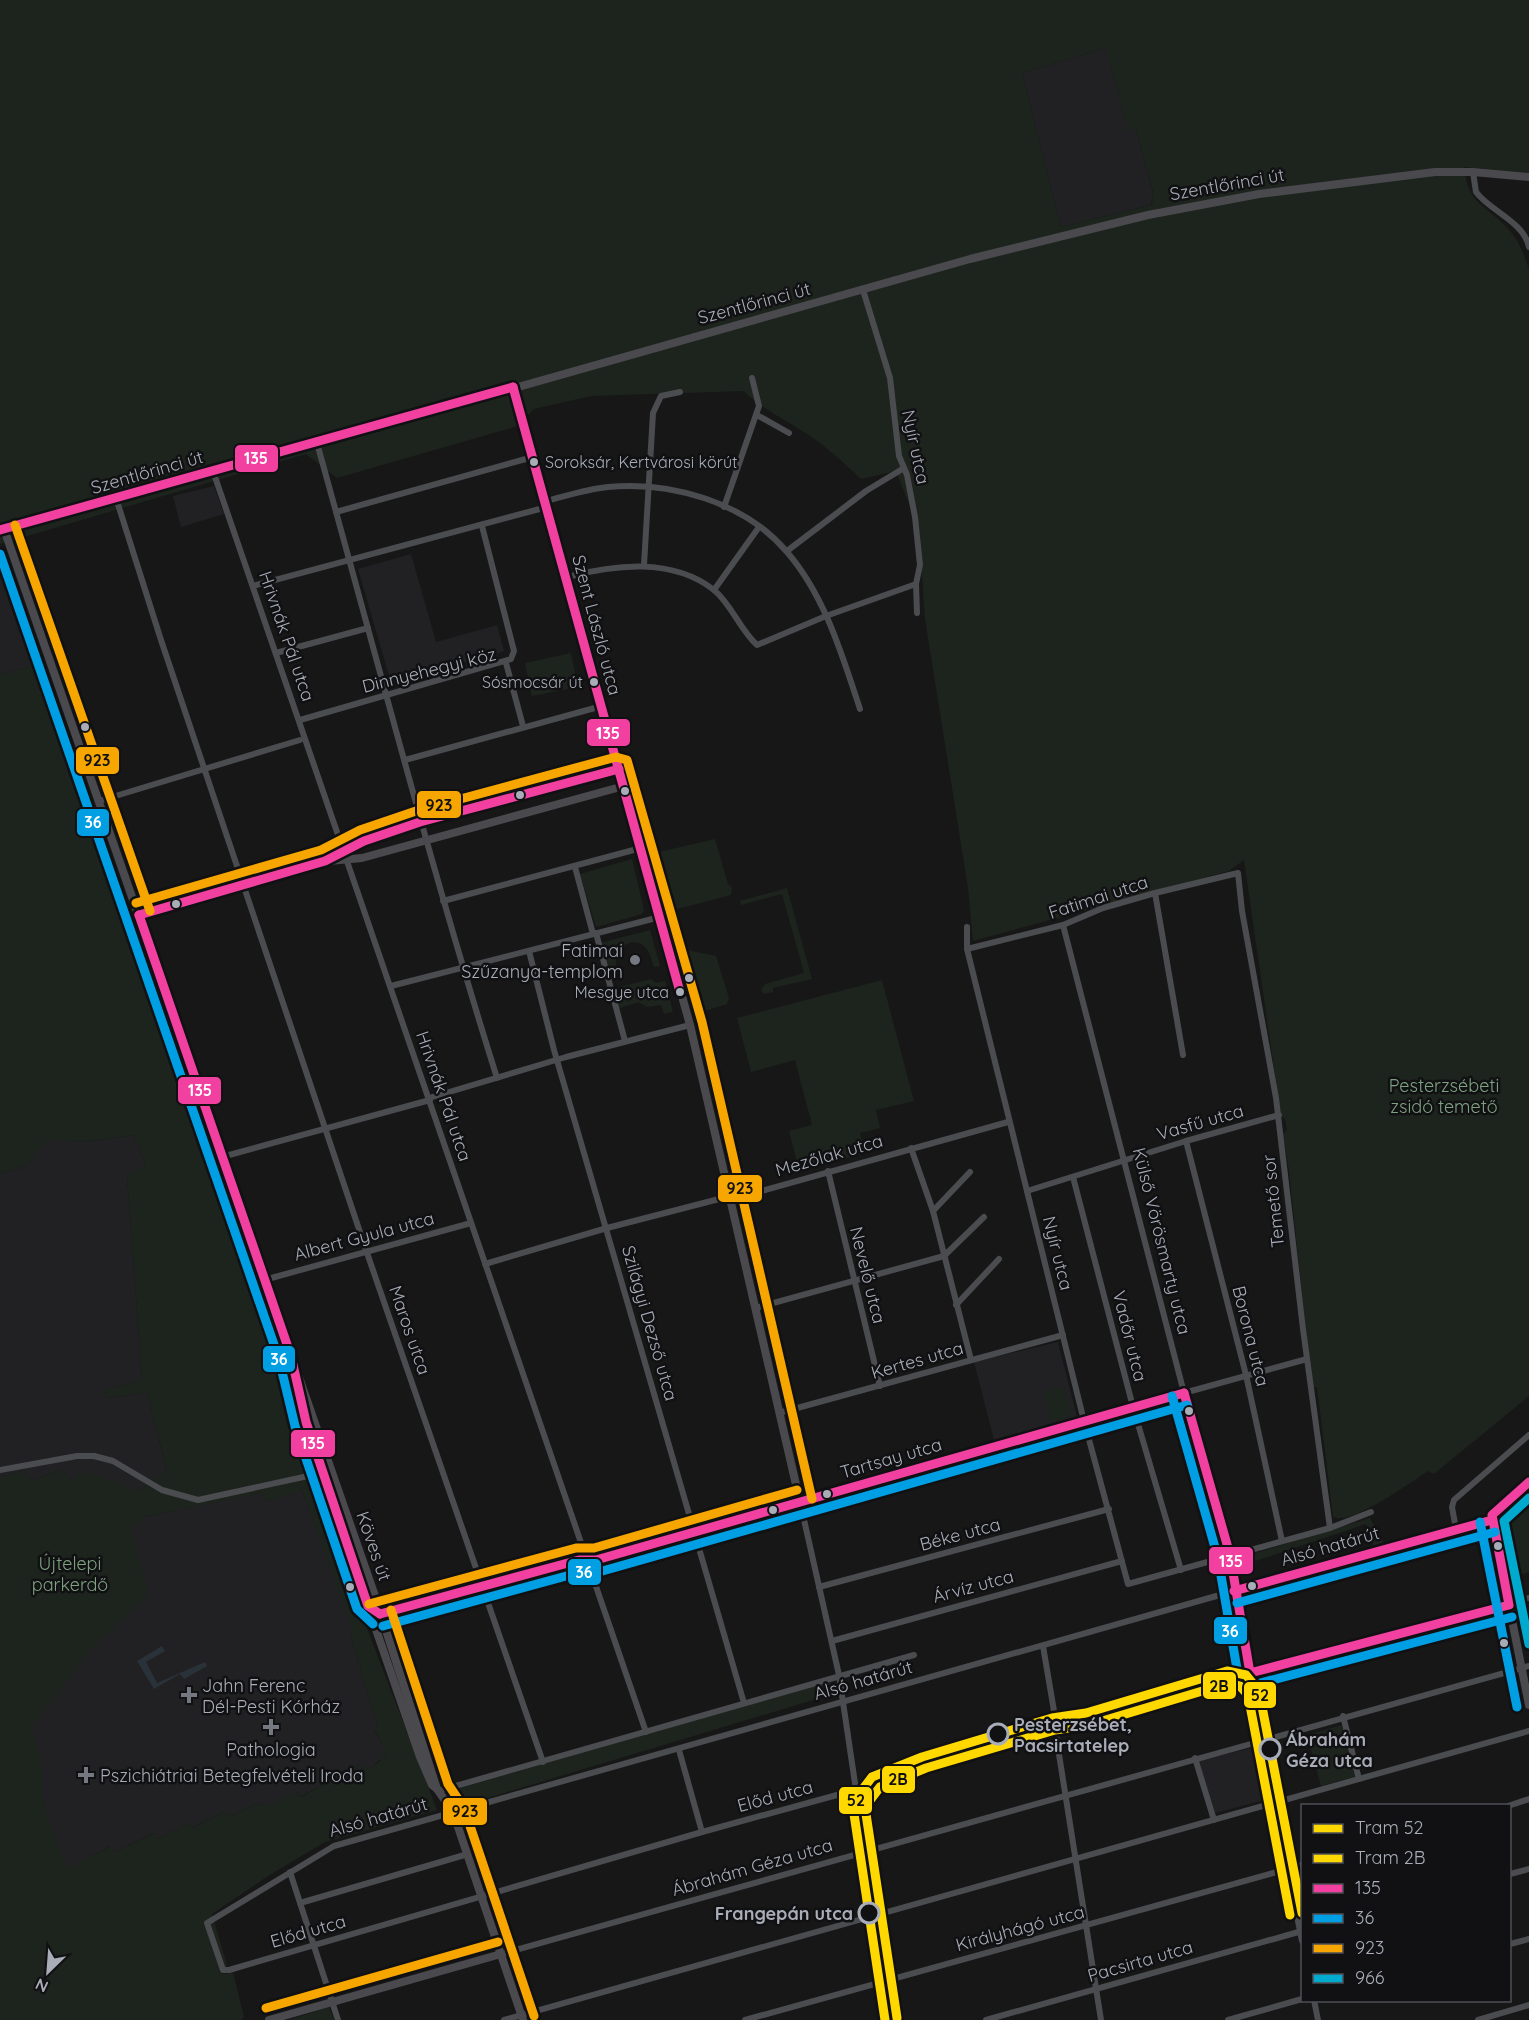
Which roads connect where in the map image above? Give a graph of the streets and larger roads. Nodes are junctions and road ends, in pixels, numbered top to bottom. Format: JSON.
{"nodes":[{"id":1,"x":1473,"y":172,"type":"junction"},
{"id":2,"x":1529,"y":177,"type":"edge"},
{"id":3,"x":1528,"y":242,"type":"edge"},
{"id":4,"x":863,"y":290,"type":"junction"},
{"id":5,"x":752,"y":378,"type":"dead end"},
{"id":6,"x":513,"y":387,"type":"junction"},
{"id":7,"x":680,"y":392,"type":"dead end"},
{"id":8,"x":757,"y":415,"type":"junction"},
{"id":9,"x":789,"y":432,"type":"dead end"},
{"id":10,"x":317,"y":443,"type":"junction"},
{"id":11,"x":533,"y":457,"type":"junction"},
{"id":12,"x":904,"y":468,"type":"junction"},
{"id":13,"x":213,"y":471,"type":"junction"},
{"id":14,"x":649,"y":486,"type":"junction"},
{"id":15,"x":116,"y":498,"type":"junction"},
{"id":16,"x":546,"y":504,"type":"junction"},
{"id":17,"x":724,"y":507,"type":"junction"},
{"id":18,"x":336,"y":512,"type":"junction"},
{"id":19,"x":482,"y":526,"type":"junction"},
{"id":20,"x":759,"y":527,"type":"junction"},
{"id":21,"x":2,"y":529,"type":"edge"},
{"id":22,"x":787,"y":551,"type":"junction"},
{"id":23,"x":350,"y":561,"type":"junction"},
{"id":24,"x":644,"y":565,"type":"junction"},
{"id":25,"x":567,"y":577,"type":"junction"},
{"id":26,"x":916,"y":584,"type":"junction"},
{"id":27,"x":253,"y":586,"type":"junction"},
{"id":28,"x":714,"y":590,"type":"junction"},
{"id":29,"x":917,"y":614,"type":"dead end"},
{"id":30,"x":826,"y":616,"type":"junction"},
{"id":31,"x":368,"y":628,"type":"junction"},
{"id":32,"x":276,"y":653,"type":"junction"},
{"id":33,"x":506,"y":663,"type":"junction"},
{"id":34,"x":387,"y":696,"type":"junction"},
{"id":35,"x":602,"y":706,"type":"junction"},
{"id":36,"x":860,"y":709,"type":"dead end"},
{"id":37,"x":300,"y":720,"type":"junction"},
{"id":38,"x":523,"y":726,"type":"junction"},
{"id":39,"x":300,"y":740,"type":"dead end"},
{"id":40,"x":405,"y":760,"type":"junction"},
{"id":41,"x":205,"y":769,"type":"junction"},
{"id":42,"x":619,"y":769,"type":"junction"},
{"id":43,"x":624,"y":786,"type":"junction"},
{"id":44,"x":99,"y":801,"type":"junction"},
{"id":45,"x":420,"y":822,"type":"junction"},
{"id":46,"x":424,"y":840,"type":"junction"},
{"id":47,"x":641,"y":848,"type":"junction"},
{"id":48,"x":344,"y":851,"type":"junction"},
{"id":49,"x":326,"y":861,"type":"junction"},
{"id":50,"x":348,"y":861,"type":"junction"},
{"id":51,"x":575,"y":867,"type":"junction"},
{"id":52,"x":1238,"y":873,"type":"joint"},
{"id":53,"x":243,"y":884,"type":"junction"},
{"id":54,"x":1155,"y":893,"type":"junction"},
{"id":55,"x":443,"y":901,"type":"junction"},
{"id":56,"x":138,"y":915,"type":"junction"},
{"id":57,"x":660,"y":917,"type":"junction"},
{"id":58,"x":1063,"y":925,"type":"junction"},
{"id":59,"x":967,"y":927,"type":"dead end"},
{"id":60,"x":595,"y":934,"type":"junction"},
{"id":61,"x":967,"y":949,"type":"junction"},
{"id":62,"x":529,"y":951,"type":"junction"},
{"id":63,"x":462,"y":968,"type":"junction"},
{"id":64,"x":391,"y":987,"type":"junction"},
{"id":65,"x":690,"y":1024,"type":"junction"},
{"id":66,"x":625,"y":1041,"type":"junction"},
{"id":67,"x":1183,"y":1055,"type":"dead end"},
{"id":68,"x":558,"y":1060,"type":"junction"},
{"id":69,"x":497,"y":1078,"type":"junction"},
{"id":70,"x":429,"y":1099,"type":"junction"},
{"id":71,"x":1279,"y":1115,"type":"junction"},
{"id":72,"x":1008,"y":1122,"type":"junction"},
{"id":73,"x":326,"y":1129,"type":"junction"},
{"id":74,"x":1186,"y":1140,"type":"junction"},
{"id":75,"x":911,"y":1148,"type":"junction"},
{"id":76,"x":222,"y":1157,"type":"junction"},
{"id":77,"x":1125,"y":1160,"type":"junction"},
{"id":78,"x":828,"y":1171,"type":"junction"},
{"id":79,"x":970,"y":1172,"type":"dead end"},
{"id":80,"x":1073,"y":1177,"type":"junction"},
{"id":81,"x":1028,"y":1191,"type":"junction"},
{"id":82,"x":729,"y":1198,"type":"junction"},
{"id":83,"x":933,"y":1211,"type":"junction"},
{"id":84,"x":984,"y":1217,"type":"dead end"},
{"id":85,"x":471,"y":1223,"type":"junction"},
{"id":86,"x":607,"y":1228,"type":"junction"},
{"id":87,"x":366,"y":1250,"type":"junction"},
{"id":88,"x":944,"y":1256,"type":"junction"},
{"id":89,"x":999,"y":1259,"type":"dead end"},
{"id":90,"x":484,"y":1264,"type":"junction"},
{"id":91,"x":264,"y":1280,"type":"junction"},
{"id":92,"x":854,"y":1280,"type":"junction"},
{"id":93,"x":956,"y":1305,"type":"junction"},
{"id":94,"x":755,"y":1308,"type":"junction"},
{"id":95,"x":1063,"y":1335,"type":"junction"},
{"id":96,"x":1307,"y":1359,"type":"junction"},
{"id":97,"x":971,"y":1360,"type":"junction"},
{"id":98,"x":1246,"y":1375,"type":"junction"},
{"id":99,"x":880,"y":1386,"type":"junction"},
{"id":100,"x":1184,"y":1393,"type":"junction"},
{"id":101,"x":1133,"y":1407,"type":"junction"},
{"id":102,"x":779,"y":1413,"type":"junction"},
{"id":103,"x":1084,"y":1421,"type":"junction"},
{"id":104,"x":1529,"y":1435,"type":"edge"},
{"id":105,"x":0,"y":1470,"type":"edge"},
{"id":106,"x":327,"y":1472,"type":"junction"},
{"id":107,"x":1529,"y":1482,"type":"edge"},
{"id":108,"x":800,"y":1502,"type":"junction"},
{"id":109,"x":1109,"y":1509,"type":"junction"},
{"id":110,"x":1371,"y":1512,"type":"dead end"},
{"id":111,"x":1492,"y":1520,"type":"junction"},
{"id":112,"x":1330,"y":1528,"type":"junction"},
{"id":113,"x":1456,"y":1529,"type":"junction"},
{"id":114,"x":696,"y":1531,"type":"junction"},
{"id":115,"x":1282,"y":1541,"type":"junction"},
{"id":116,"x":1230,"y":1559,"type":"junction"},
{"id":117,"x":588,"y":1560,"type":"junction"},
{"id":118,"x":1122,"y":1561,"type":"junction"},
{"id":119,"x":1181,"y":1570,"type":"junction"},
{"id":120,"x":1128,"y":1584,"type":"joint"},
{"id":121,"x":482,"y":1586,"type":"junction"},
{"id":122,"x":819,"y":1587,"type":"junction"},
{"id":123,"x":1234,"y":1591,"type":"junction"},
{"id":124,"x":1529,"y":1598,"type":"edge"},
{"id":125,"x":1509,"y":1605,"type":"junction"},
{"id":126,"x":376,"y":1615,"type":"junction"},
{"id":127,"x":832,"y":1641,"type":"junction"},
{"id":128,"x":1043,"y":1646,"type":"junction"},
{"id":129,"x":914,"y":1654,"type":"dead end"},
{"id":130,"x":1525,"y":1667,"type":"edge"},
{"id":131,"x":1250,"y":1673,"type":"junction"},
{"id":132,"x":839,"y":1677,"type":"junction"},
{"id":133,"x":744,"y":1703,"type":"junction"},
{"id":134,"x":842,"y":1704,"type":"junction"},
{"id":135,"x":1529,"y":1705,"type":"edge"},
{"id":136,"x":1054,"y":1711,"type":"dead end"},
{"id":137,"x":1343,"y":1716,"type":"junction"},
{"id":138,"x":1055,"y":1729,"type":"junction"},
{"id":139,"x":1529,"y":1731,"type":"edge"},
{"id":140,"x":646,"y":1732,"type":"junction"},
{"id":141,"x":1262,"y":1739,"type":"junction"},
{"id":142,"x":679,"y":1749,"type":"junction"},
{"id":143,"x":1195,"y":1758,"type":"junction"},
{"id":144,"x":543,"y":1762,"type":"junction"},
{"id":145,"x":1359,"y":1779,"type":"junction"},
{"id":146,"x":438,"y":1790,"type":"junction"},
{"id":147,"x":855,"y":1790,"type":"junction"},
{"id":148,"x":1065,"y":1795,"type":"junction"},
{"id":149,"x":1529,"y":1799,"type":"edge"},
{"id":150,"x":1275,"y":1803,"type":"junction"},
{"id":151,"x":1511,"y":1805,"type":"edge"},
{"id":152,"x":453,"y":1812,"type":"junction"},
{"id":153,"x":1214,"y":1820,"type":"junction"},
{"id":154,"x":702,"y":1832,"type":"junction"},
{"id":155,"x":864,"y":1853,"type":"junction"},
{"id":156,"x":468,"y":1854,"type":"junction"},
{"id":157,"x":1074,"y":1860,"type":"junction"},
{"id":158,"x":1301,"y":1865,"type":"edge"},
{"id":159,"x":1288,"y":1869,"type":"junction"},
{"id":160,"x":1529,"y":1869,"type":"edge"},
{"id":161,"x":290,"y":1872,"type":"junction"},
{"id":162,"x":1511,"y":1874,"type":"edge"},
{"id":163,"x":481,"y":1896,"type":"junction"},
{"id":164,"x":300,"y":1903,"type":"junction"},
{"id":165,"x":873,"y":1917,"type":"junction"},
{"id":166,"x":1086,"y":1926,"type":"junction"},
{"id":167,"x":1301,"y":1927,"type":"edge"},
{"id":168,"x":1301,"y":1931,"type":"edge"},
{"id":169,"x":1529,"y":1939,"type":"edge"},
{"id":170,"x":1511,"y":1944,"type":"edge"},
{"id":171,"x":313,"y":1945,"type":"junction"},
{"id":172,"x":501,"y":1954,"type":"junction"},
{"id":173,"x":223,"y":1970,"type":"joint"},
{"id":174,"x":884,"y":1981,"type":"junction"},
{"id":175,"x":1096,"y":1990,"type":"junction"},
{"id":176,"x":1301,"y":1999,"type":"edge"},
{"id":177,"x":332,"y":2002,"type":"junction"},
{"id":178,"x":1314,"y":2002,"type":"edge"},
{"id":179,"x":1529,"y":2005,"type":"edge"},
{"id":180,"x":522,"y":2017,"type":"edge"},
{"id":181,"x":269,"y":2020,"type":"edge"},
{"id":182,"x":338,"y":2020,"type":"edge"},
{"id":183,"x":504,"y":2020,"type":"edge"},
{"id":184,"x":745,"y":2020,"type":"edge"},
{"id":185,"x":890,"y":2020,"type":"edge"},
{"id":186,"x":986,"y":2020,"type":"edge"},
{"id":187,"x":1101,"y":2020,"type":"edge"},
{"id":188,"x":1228,"y":2020,"type":"edge"},
{"id":189,"x":1318,"y":2020,"type":"edge"},
{"id":190,"x":1478,"y":2020,"type":"edge"}],
"edges":[{"from":1,"to":2,"type":"street","name":"Szentlőrinci út"},
{"from":1,"to":3,"type":"street"},
{"from":1,"to":4,"type":"street","name":"Szentlőrinci út"},
{"from":4,"to":6,"type":"street","name":"Szentlőrinci út"},
{"from":4,"to":12,"type":"street","name":"Nyír utca"},
{"from":5,"to":8,"type":"street"},
{"from":6,"to":10,"type":"street","name":"Szentlőrinci út"},
{"from":6,"to":11,"type":"street","name":"Szent László utca"},
{"from":7,"to":14,"type":"street"},
{"from":8,"to":9,"type":"street"},
{"from":8,"to":17,"type":"street"},
{"from":10,"to":13,"type":"street","name":"Szentlőrinci út"},
{"from":10,"to":18,"type":"street"},
{"from":11,"to":16,"type":"street","name":"Szent László utca"},
{"from":11,"to":18,"type":"street"},
{"from":12,"to":22,"type":"street"},
{"from":12,"to":26,"type":"street","name":"Nyír utca"},
{"from":13,"to":15,"type":"street","name":"Szentlőrinci út"},
{"from":13,"to":27,"type":"street","name":"Hrivnák Pál utca"},
{"from":14,"to":16,"type":"street"},
{"from":14,"to":17,"type":"street"},
{"from":14,"to":24,"type":"street"},
{"from":15,"to":21,"type":"street","name":"Szentlőrinci út"},
{"from":15,"to":41,"type":"street","name":"Maros utca"},
{"from":16,"to":19,"type":"street"},
{"from":16,"to":25,"type":"street","name":"Szent László utca"},
{"from":17,"to":20,"type":"street"},
{"from":18,"to":23,"type":"street"},
{"from":19,"to":23,"type":"street"},
{"from":19,"to":33,"type":"street"},
{"from":20,"to":22,"type":"street"},
{"from":20,"to":28,"type":"street"},
{"from":21,"to":44,"type":"street","name":"Köves út"},
{"from":22,"to":30,"type":"street"},
{"from":23,"to":27,"type":"street"},
{"from":23,"to":31,"type":"street"},
{"from":24,"to":25,"type":"street"},
{"from":24,"to":28,"type":"street"},
{"from":25,"to":35,"type":"street","name":"Szent László utca"},
{"from":26,"to":29,"type":"street","name":"Nyír utca"},
{"from":26,"to":30,"type":"street"},
{"from":27,"to":32,"type":"street","name":"Hrivnák Pál utca"},
{"from":28,"to":30,"type":"street"},
{"from":30,"to":36,"type":"street"},
{"from":31,"to":32,"type":"street"},
{"from":31,"to":34,"type":"street"},
{"from":32,"to":37,"type":"street","name":"Hrivnák Pál utca"},
{"from":33,"to":34,"type":"street","name":"Dinnyehegyi köz"},
{"from":33,"to":38,"type":"street","name":"Dinnyehegyi köz"},
{"from":34,"to":37,"type":"street","name":"Dinnyehegyi köz"},
{"from":34,"to":40,"type":"street"},
{"from":35,"to":38,"type":"street"},
{"from":35,"to":42,"type":"street","name":"Szent László utca"},
{"from":37,"to":48,"type":"street","name":"Hrivnák Pál utca"},
{"from":38,"to":40,"type":"street"},
{"from":39,"to":41,"type":"street"},
{"from":40,"to":45,"type":"street"},
{"from":41,"to":44,"type":"street"},
{"from":41,"to":53,"type":"street","name":"Maros utca"},
{"from":42,"to":43,"type":"street","name":"Szent László utca"},
{"from":42,"to":45,"type":"street"},
{"from":43,"to":46,"type":"street"},
{"from":43,"to":47,"type":"street","name":"Szent László utca"},
{"from":44,"to":56,"type":"street","name":"Köves út"},
{"from":45,"to":46,"type":"street"},
{"from":45,"to":48,"type":"street"},
{"from":46,"to":50,"type":"street"},
{"from":46,"to":55,"type":"street"},
{"from":47,"to":51,"type":"street"},
{"from":47,"to":57,"type":"street","name":"Szent László utca"},
{"from":48,"to":49,"type":"street"},
{"from":48,"to":50,"type":"street","name":"Hrivnák Pál utca"},
{"from":49,"to":50,"type":"street"},
{"from":49,"to":53,"type":"street"},
{"from":50,"to":64,"type":"street","name":"Hrivnák Pál utca"},
{"from":51,"to":55,"type":"street"},
{"from":51,"to":60,"type":"street"},
{"from":52,"to":54,"type":"street","name":"Fatimai utca"},
{"from":52,"to":71,"type":"street","name":"Temető sor"},
{"from":53,"to":56,"type":"street"},
{"from":53,"to":73,"type":"street","name":"Maros utca"},
{"from":54,"to":58,"type":"street","name":"Fatimai utca"},
{"from":54,"to":67,"type":"street"},
{"from":55,"to":63,"type":"street"},
{"from":56,"to":76,"type":"street","name":"Köves út"},
{"from":57,"to":60,"type":"street"},
{"from":57,"to":65,"type":"street","name":"Szent László utca"},
{"from":58,"to":61,"type":"street","name":"Fatimai utca"},
{"from":58,"to":77,"type":"street","name":"Külső Vörösmarty utca"},
{"from":59,"to":61,"type":"street","name":"Nyír utca"},
{"from":60,"to":62,"type":"street"},
{"from":60,"to":66,"type":"street"},
{"from":61,"to":72,"type":"street","name":"Nyír utca"},
{"from":62,"to":63,"type":"street"},
{"from":62,"to":68,"type":"street","name":"Szilágyi Dezső utca"},
{"from":63,"to":64,"type":"street"},
{"from":63,"to":69,"type":"street"},
{"from":64,"to":70,"type":"street","name":"Hrivnák Pál utca"},
{"from":65,"to":66,"type":"street"},
{"from":65,"to":82,"type":"street","name":"Szent László utca"},
{"from":66,"to":68,"type":"street"},
{"from":68,"to":69,"type":"street"},
{"from":68,"to":86,"type":"street","name":"Szilágyi Dezső utca"},
{"from":69,"to":70,"type":"street"},
{"from":70,"to":73,"type":"street"},
{"from":70,"to":85,"type":"street","name":"Hrivnák Pál utca"},
{"from":71,"to":74,"type":"street","name":"Vasfű utca"},
{"from":71,"to":96,"type":"street","name":"Temető sor"},
{"from":72,"to":75,"type":"street","name":"Mezőlak utca"},
{"from":72,"to":81,"type":"street","name":"Nyír utca"},
{"from":73,"to":76,"type":"street"},
{"from":73,"to":87,"type":"street","name":"Maros utca"},
{"from":74,"to":77,"type":"street","name":"Vasfű utca"},
{"from":74,"to":98,"type":"street","name":"Borona utca"},
{"from":75,"to":78,"type":"street","name":"Mezőlak utca"},
{"from":75,"to":83,"type":"street"},
{"from":76,"to":91,"type":"street","name":"Köves út"},
{"from":77,"to":80,"type":"street","name":"Vasfű utca"},
{"from":77,"to":100,"type":"street","name":"Külső Vörösmarty utca"},
{"from":78,"to":82,"type":"street","name":"Mezőlak utca"},
{"from":78,"to":92,"type":"street","name":"Nevelő utca"},
{"from":79,"to":83,"type":"street"},
{"from":80,"to":81,"type":"street","name":"Vasfű utca"},
{"from":80,"to":101,"type":"street","name":"Vadőr utca"},
{"from":81,"to":95,"type":"street","name":"Nyír utca"},
{"from":82,"to":86,"type":"street","name":"Mezőlak utca"},
{"from":82,"to":94,"type":"street","name":"Szent László utca"},
{"from":83,"to":88,"type":"street"},
{"from":84,"to":88,"type":"street"},
{"from":85,"to":87,"type":"street","name":"Albert Gyula utca"},
{"from":85,"to":90,"type":"street","name":"Hrivnák Pál utca"},
{"from":86,"to":90,"type":"street","name":"Mezőlak utca"},
{"from":86,"to":114,"type":"street","name":"Szilágyi Dezső utca"},
{"from":87,"to":91,"type":"street","name":"Albert Gyula utca"},
{"from":87,"to":121,"type":"street","name":"Maros utca"},
{"from":88,"to":92,"type":"street"},
{"from":88,"to":93,"type":"street"},
{"from":89,"to":93,"type":"street"},
{"from":90,"to":117,"type":"street","name":"Hrivnák Pál utca"},
{"from":91,"to":106,"type":"street","name":"Köves út"},
{"from":92,"to":94,"type":"street"},
{"from":92,"to":99,"type":"street","name":"Nevelő utca"},
{"from":93,"to":97,"type":"street"},
{"from":94,"to":102,"type":"street","name":"Szent László utca"},
{"from":95,"to":97,"type":"street","name":"Kertes utca"},
{"from":95,"to":103,"type":"street","name":"Nyír utca"},
{"from":96,"to":98,"type":"street","name":"Tartsay utca"},
{"from":96,"to":112,"type":"street","name":"Temető sor"},
{"from":97,"to":99,"type":"street","name":"Kertes utca"},
{"from":98,"to":100,"type":"street","name":"Tartsay utca"},
{"from":98,"to":115,"type":"street","name":"Borona utca"},
{"from":99,"to":102,"type":"street","name":"Kertes utca"},
{"from":100,"to":101,"type":"street","name":"Tartsay utca"},
{"from":100,"to":116,"type":"street","name":"Külső Vörösmarty utca"},
{"from":101,"to":103,"type":"street","name":"Tartsay utca"},
{"from":101,"to":119,"type":"street","name":"Vadőr utca"},
{"from":102,"to":108,"type":"street","name":"Szent László utca"},
{"from":103,"to":108,"type":"street","name":"Tartsay utca"},
{"from":103,"to":109,"type":"street","name":"Nyír utca"},
{"from":104,"to":113,"type":"street"},
{"from":105,"to":106,"type":"street"},
{"from":106,"to":126,"type":"street","name":"Köves út"},
{"from":106,"to":126,"type":"street","name":"Köves út"},
{"from":107,"to":111,"type":"street"},
{"from":108,"to":114,"type":"street","name":"Tartsay utca"},
{"from":108,"to":122,"type":"street","name":"Szent László utca"},
{"from":109,"to":118,"type":"street","name":"Nyír utca"},
{"from":109,"to":122,"type":"street","name":"Béke utca"},
{"from":110,"to":112,"type":"street","name":"Alsó határút"},
{"from":111,"to":113,"type":"street","name":"Alsó határút"},
{"from":111,"to":125,"type":"street"},
{"from":112,"to":115,"type":"street","name":"Alsó határút"},
{"from":113,"to":123,"type":"street","name":"Alsó határút"},
{"from":114,"to":117,"type":"street","name":"Tartsay utca"},
{"from":114,"to":133,"type":"street","name":"Szilágyi Dezső utca"},
{"from":115,"to":116,"type":"street","name":"Alsó határút"},
{"from":116,"to":119,"type":"street","name":"Alsó határút"},
{"from":116,"to":123,"type":"street","name":"Külső Vörösmarty utca"},
{"from":117,"to":121,"type":"street","name":"Tartsay utca"},
{"from":117,"to":140,"type":"street","name":"Hrivnák Pál utca"},
{"from":118,"to":120,"type":"street","name":"Nyír utca"},
{"from":118,"to":127,"type":"street","name":"Árvíz utca"},
{"from":119,"to":120,"type":"street","name":"Alsó határút"},
{"from":121,"to":126,"type":"street","name":"Tartsay utca"},
{"from":121,"to":144,"type":"street","name":"Maros utca"},
{"from":122,"to":127,"type":"street","name":"Szent László utca"},
{"from":123,"to":128,"type":"street","name":"Alsó határút"},
{"from":123,"to":131,"type":"street"},
{"from":124,"to":125,"type":"street","name":"Előd utca"},
{"from":125,"to":130,"type":"street"},
{"from":125,"to":131,"type":"street","name":"Előd utca"},
{"from":126,"to":146,"type":"street","name":"Köves út"},
{"from":127,"to":132,"type":"street","name":"Szent László utca"},
{"from":128,"to":134,"type":"street","name":"Alsó határút"},
{"from":128,"to":136,"type":"street"},
{"from":129,"to":132,"type":"street","name":"Alsó határút"},
{"from":130,"to":135,"type":"street"},
{"from":130,"to":137,"type":"street","name":"Ábrahám Géza utca"},
{"from":131,"to":138,"type":"street","name":"Előd utca"},
{"from":131,"to":141,"type":"street"},
{"from":132,"to":133,"type":"street","name":"Alsó határút"},
{"from":132,"to":134,"type":"street","name":"Szent László utca"},
{"from":133,"to":140,"type":"street","name":"Alsó határút"},
{"from":134,"to":142,"type":"street","name":"Alsó határút"},
{"from":134,"to":147,"type":"street","name":"Szent László utca"},
{"from":137,"to":141,"type":"street","name":"Ábrahám Géza utca"},
{"from":137,"to":145,"type":"street"},
{"from":138,"to":147,"type":"street","name":"Előd utca"},
{"from":138,"to":148,"type":"street"},
{"from":139,"to":145,"type":"street"},
{"from":140,"to":144,"type":"street","name":"Alsó határút"},
{"from":141,"to":143,"type":"street","name":"Ábrahám Géza utca"},
{"from":141,"to":150,"type":"street"},
{"from":142,"to":152,"type":"street","name":"Alsó határút"},
{"from":142,"to":154,"type":"street"},
{"from":143,"to":148,"type":"street","name":"Ábrahám Géza utca"},
{"from":143,"to":153,"type":"street"},
{"from":144,"to":146,"type":"street","name":"Alsó határút"},
{"from":145,"to":150,"type":"street"},
{"from":146,"to":152,"type":"street","name":"Köves út"},
{"from":147,"to":154,"type":"street","name":"Előd utca"},
{"from":147,"to":155,"type":"street","name":"Szent László utca"},
{"from":148,"to":155,"type":"street","name":"Ábrahám Géza utca"},
{"from":148,"to":157,"type":"street"},
{"from":149,"to":151,"type":"street"},
{"from":150,"to":153,"type":"street"},
{"from":150,"to":159,"type":"street"},
{"from":152,"to":156,"type":"street","name":"Köves út"},
{"from":152,"to":161,"type":"street","name":"Alsó határút"},
{"from":153,"to":157,"type":"street"},
{"from":154,"to":163,"type":"street","name":"Előd utca"},
{"from":155,"to":165,"type":"street","name":"Szent László utca"},
{"from":155,"to":172,"type":"street","name":"Ábrahám Géza utca"},
{"from":156,"to":163,"type":"street","name":"Köves út"},
{"from":156,"to":164,"type":"street"},
{"from":157,"to":165,"type":"street"},
{"from":157,"to":166,"type":"street"},
{"from":158,"to":159,"type":"street","name":"Királyhágó utca"},
{"from":159,"to":166,"type":"street","name":"Királyhágó utca"},
{"from":159,"to":167,"type":"street"},
{"from":160,"to":162,"type":"street"},
{"from":161,"to":164,"type":"street"},
{"from":161,"to":173,"type":"street","name":"Alsó határút"},
{"from":163,"to":171,"type":"street","name":"Előd utca"},
{"from":163,"to":172,"type":"street","name":"Köves út"},
{"from":164,"to":171,"type":"street"},
{"from":165,"to":174,"type":"street","name":"Szent László utca"},
{"from":165,"to":180,"type":"street"},
{"from":166,"to":174,"type":"street","name":"Királyhágó utca"},
{"from":166,"to":175,"type":"street"},
{"from":168,"to":175,"type":"street","name":"Pacsirta utca"},
{"from":169,"to":170,"type":"street"},
{"from":171,"to":173,"type":"street","name":"Előd utca"},
{"from":171,"to":177,"type":"street"},
{"from":172,"to":177,"type":"street","name":"Ábrahám Géza utca"},
{"from":172,"to":180,"type":"street","name":"Köves út"},
{"from":174,"to":184,"type":"street","name":"Királyhágó utca"},
{"from":174,"to":185,"type":"street","name":"Szent László utca"},
{"from":175,"to":186,"type":"street","name":"Pacsirta utca"},
{"from":175,"to":187,"type":"street"},
{"from":176,"to":188,"type":"street"},
{"from":177,"to":181,"type":"street","name":"Ábrahám Géza utca"},
{"from":177,"to":182,"type":"street"},
{"from":178,"to":189,"type":"street"},
{"from":179,"to":190,"type":"street"},
{"from":180,"to":183,"type":"street"}]}
